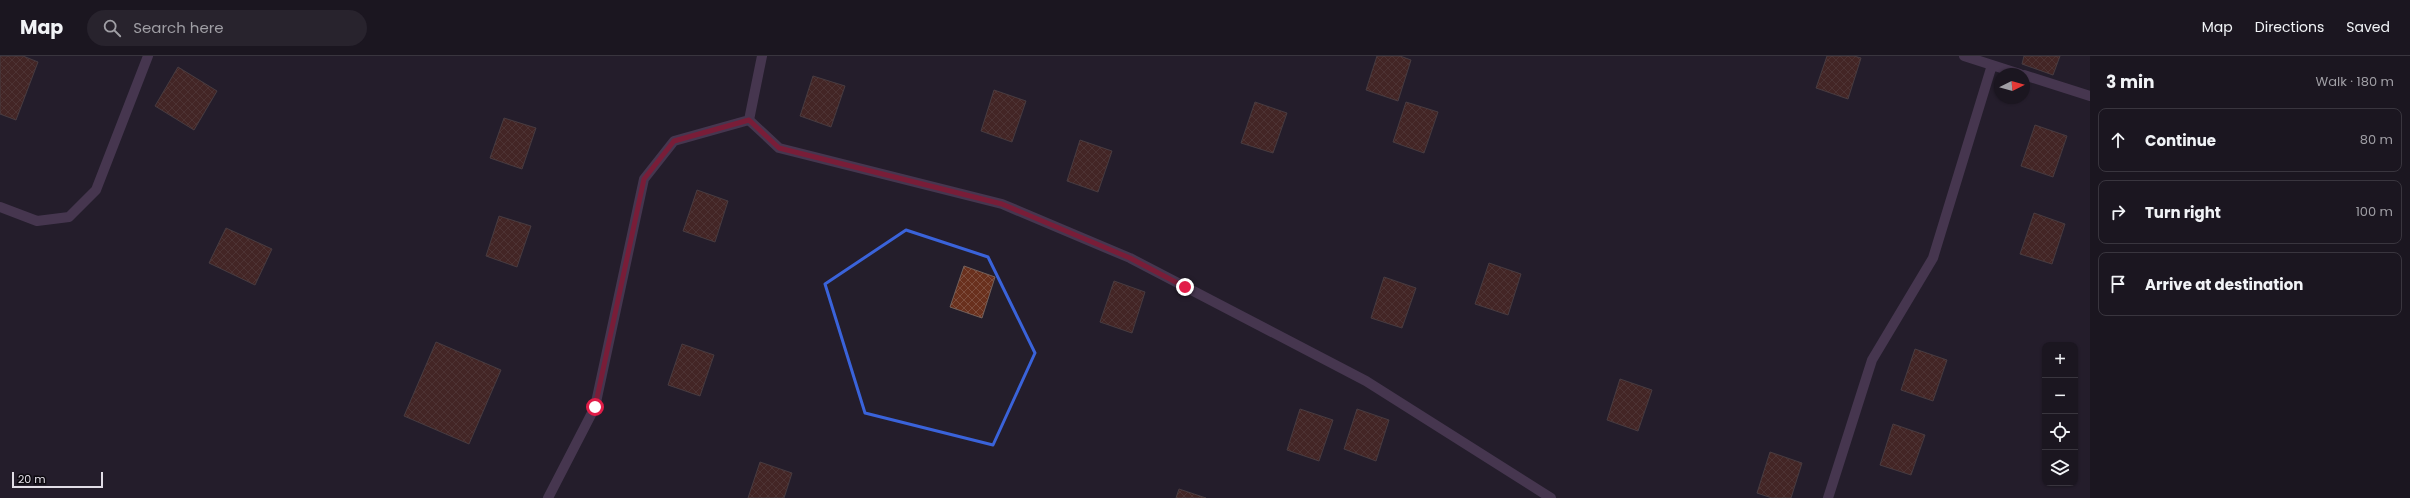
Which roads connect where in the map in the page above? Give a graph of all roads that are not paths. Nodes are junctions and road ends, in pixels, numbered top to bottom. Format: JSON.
{"nodes":[{"id":1,"x":148,"y":56,"type":"edge"},
{"id":2,"x":762,"y":56,"type":"edge"},
{"id":3,"x":1964,"y":56,"type":"edge"},
{"id":4,"x":1992,"y":65,"type":"junction"},
{"id":5,"x":2001,"y":68,"type":"edge"},
{"id":6,"x":2030,"y":77,"type":"edge"},
{"id":7,"x":2090,"y":96,"type":"edge"},
{"id":8,"x":749,"y":120,"type":"junction"},
{"id":9,"x":0,"y":207,"type":"edge"},
{"id":10,"x":548,"y":498,"type":"edge"},
{"id":11,"x":1551,"y":498,"type":"edge"},
{"id":12,"x":1828,"y":498,"type":"edge"}],
"edges":[{"from":1,"to":9,"type":"street"},
{"from":2,"to":8,"type":"street"},
{"from":3,"to":4,"type":"street"},
{"from":4,"to":5,"type":"street"},
{"from":4,"to":12,"type":"street"},
{"from":6,"to":7,"type":"street"},
{"from":8,"to":10,"type":"street"},
{"from":8,"to":11,"type":"street"}]}
